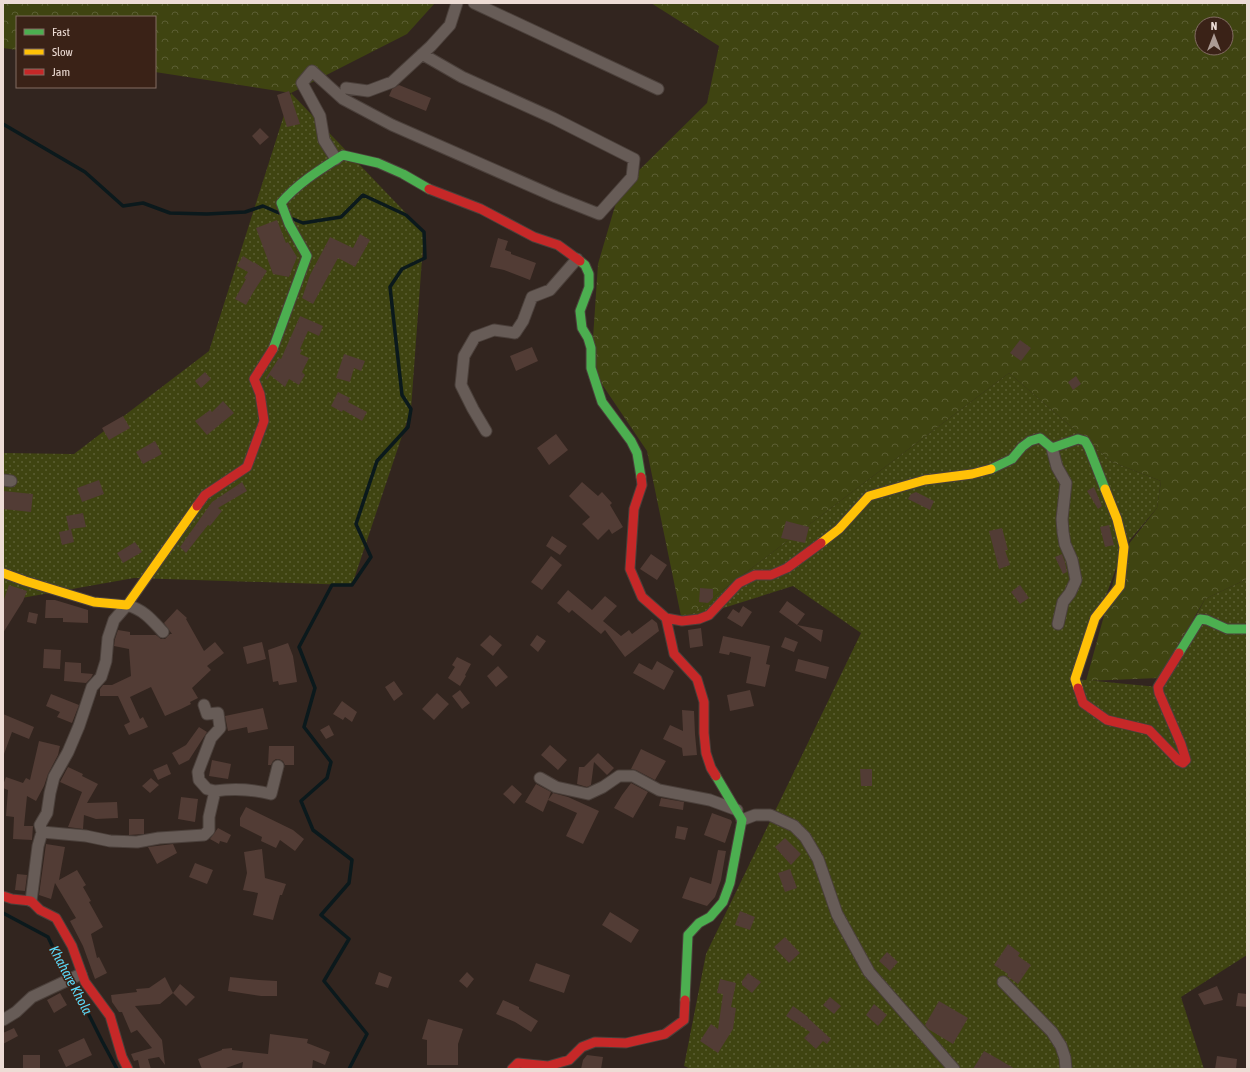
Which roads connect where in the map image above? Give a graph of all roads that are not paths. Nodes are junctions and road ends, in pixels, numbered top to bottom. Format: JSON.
{"nodes":[{"id":1,"x":457,"y":3,"type":"edge"},
{"id":2,"x":474,"y":3,"type":"edge"},
{"id":3,"x":422,"y":54,"type":"junction"},
{"id":4,"x":346,"y":88,"type":"dead end"},
{"id":5,"x":658,"y":90,"type":"dead end"},
{"id":6,"x":336,"y":159,"type":"junction"},
{"id":7,"x":577,"y":259,"type":"junction"},
{"id":8,"x":486,"y":430,"type":"dead end"},
{"id":9,"x":1052,"y":448,"type":"junction"},
{"id":10,"x":3,"y":573,"type":"edge"},
{"id":11,"x":127,"y":605,"type":"junction"},
{"id":12,"x":666,"y":618,"type":"junction"},
{"id":13,"x":1058,"y":624,"type":"dead end"},
{"id":14,"x":1247,"y":629,"type":"edge"},
{"id":15,"x":163,"y":632,"type":"dead end"},
{"id":16,"x":204,"y":705,"type":"dead end"},
{"id":17,"x":278,"y":766,"type":"dead end"},
{"id":18,"x":540,"y":778,"type":"dead end"},
{"id":19,"x":215,"y":791,"type":"junction"},
{"id":20,"x":740,"y":815,"type":"junction"},
{"id":21,"x":42,"y":832,"type":"junction"},
{"id":22,"x":3,"y":896,"type":"edge"},
{"id":23,"x":31,"y":901,"type":"junction"},
{"id":24,"x":81,"y":974,"type":"junction"},
{"id":25,"x":1003,"y":982,"type":"dead end"},
{"id":26,"x":3,"y":1020,"type":"edge"},
{"id":27,"x":128,"y":1069,"type":"edge"},
{"id":28,"x":512,"y":1069,"type":"edge"},
{"id":29,"x":954,"y":1069,"type":"edge"},
{"id":30,"x":1066,"y":1069,"type":"edge"}],
"edges":[{"from":1,"to":3,"type":"street"},
{"from":2,"to":5,"type":"street"},
{"from":3,"to":4,"type":"street"},
{"from":3,"to":6,"type":"street"},
{"from":6,"to":7,"type":"street"},
{"from":6,"to":11,"type":"street"},
{"from":7,"to":8,"type":"street"},
{"from":7,"to":12,"type":"street"},
{"from":9,"to":12,"type":"street"},
{"from":9,"to":13,"type":"street"},
{"from":9,"to":14,"type":"street"},
{"from":10,"to":11,"type":"street"},
{"from":11,"to":15,"type":"street"},
{"from":11,"to":21,"type":"street"},
{"from":12,"to":20,"type":"street"},
{"from":16,"to":19,"type":"street"},
{"from":17,"to":19,"type":"street"},
{"from":18,"to":20,"type":"street"},
{"from":19,"to":21,"type":"street"},
{"from":20,"to":28,"type":"street"},
{"from":20,"to":29,"type":"street"},
{"from":21,"to":23,"type":"street"},
{"from":22,"to":23,"type":"street"},
{"from":23,"to":24,"type":"street"},
{"from":24,"to":26,"type":"street"},
{"from":24,"to":27,"type":"street"},
{"from":25,"to":30,"type":"street"}]}
